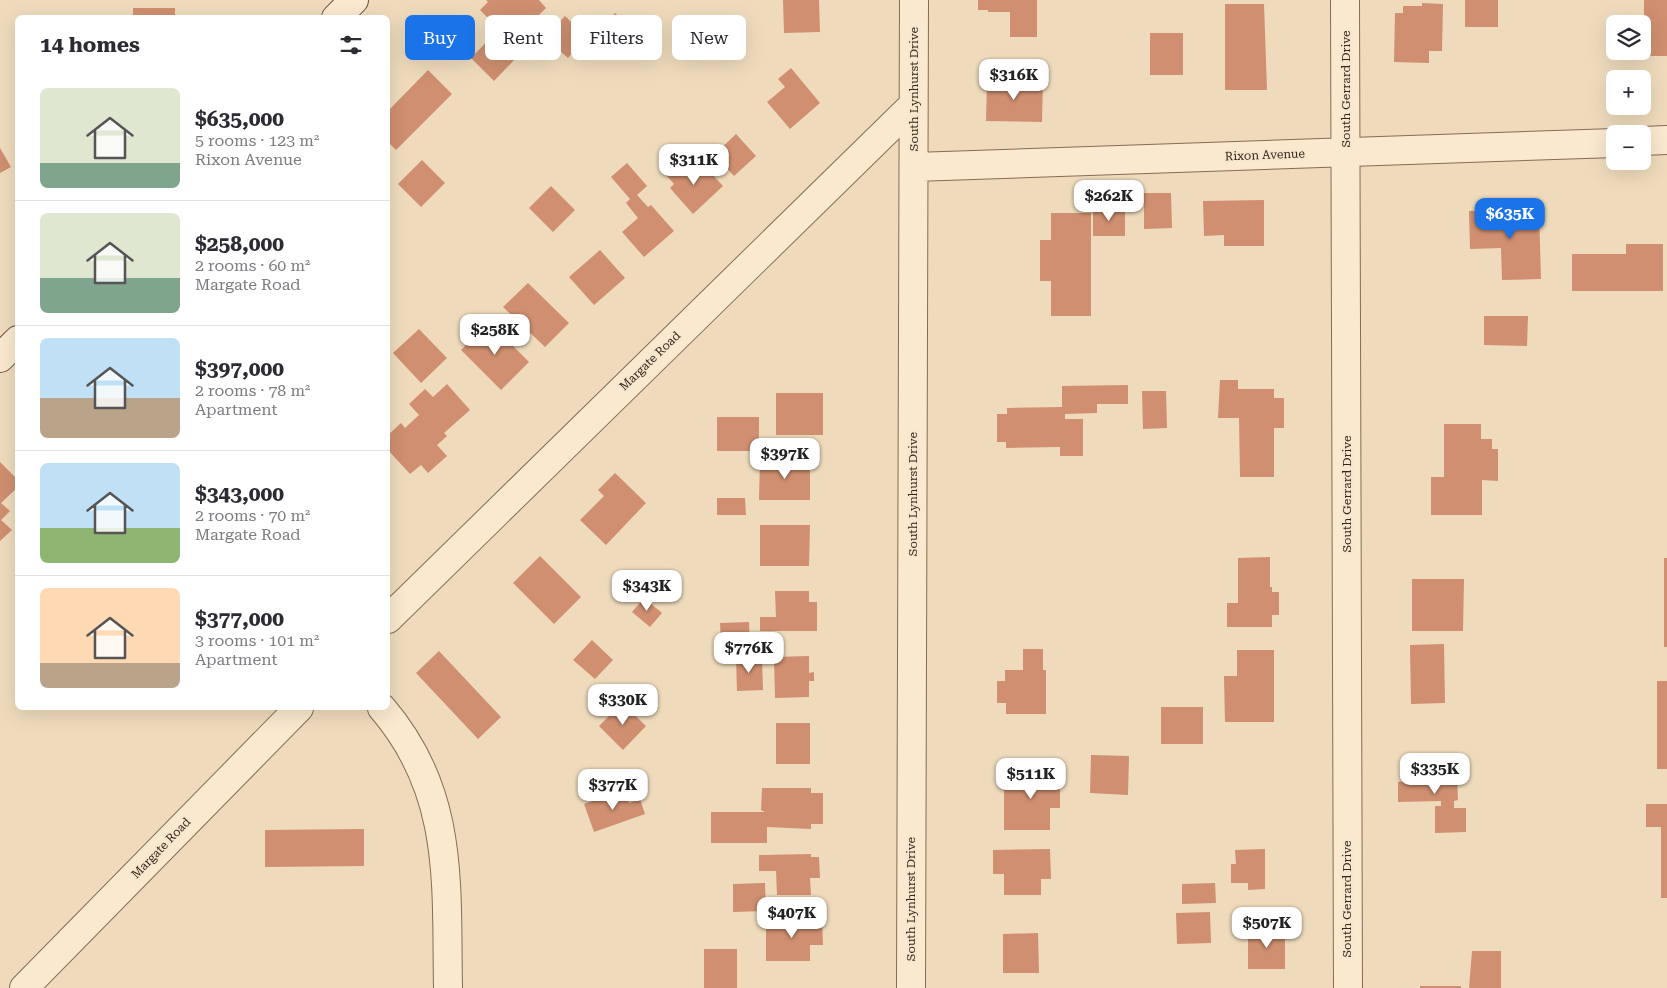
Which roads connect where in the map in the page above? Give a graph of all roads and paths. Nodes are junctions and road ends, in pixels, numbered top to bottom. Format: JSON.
{"nodes":[{"id":1,"x":354,"y":0,"type":"edge"},
{"id":2,"x":914,"y":0,"type":"edge"},
{"id":3,"x":1346,"y":0,"type":"edge"},
{"id":4,"x":339,"y":15,"type":"edge"},
{"id":5,"x":913,"y":105,"type":"junction"},
{"id":6,"x":1667,"y":140,"type":"edge"},
{"id":7,"x":1651,"y":141,"type":"edge"},
{"id":8,"x":1606,"y":143,"type":"edge"},
{"id":9,"x":1346,"y":152,"type":"junction"},
{"id":10,"x":914,"y":167,"type":"junction"},
{"id":11,"x":390,"y":617,"type":"edge"},
{"id":12,"x":297,"y":710,"type":"edge"},
{"id":13,"x":384,"y":710,"type":"edge"},
{"id":14,"x":24,"y":988,"type":"edge"},
{"id":15,"x":448,"y":988,"type":"edge"},
{"id":16,"x":911,"y":988,"type":"edge"},
{"id":17,"x":1348,"y":988,"type":"edge"}],
"edges":[{"from":1,"to":4,"type":"street"},
{"from":2,"to":5,"type":"street","name":"South Lynhurst Drive"},
{"from":3,"to":9,"type":"street","name":"South Gerrard Drive"},
{"from":5,"to":10,"type":"street","name":"South Lynhurst Drive"},
{"from":5,"to":11,"type":"street","name":"Margate Road"},
{"from":6,"to":7,"type":"street"},
{"from":8,"to":9,"type":"street","name":"Rixon Avenue"},
{"from":9,"to":10,"type":"street","name":"Rixon Avenue"},
{"from":9,"to":17,"type":"street","name":"South Gerrard Drive"},
{"from":10,"to":16,"type":"street","name":"South Lynhurst Drive"},
{"from":12,"to":14,"type":"street","name":"Margate Road"},
{"from":13,"to":15,"type":"street"}]}
